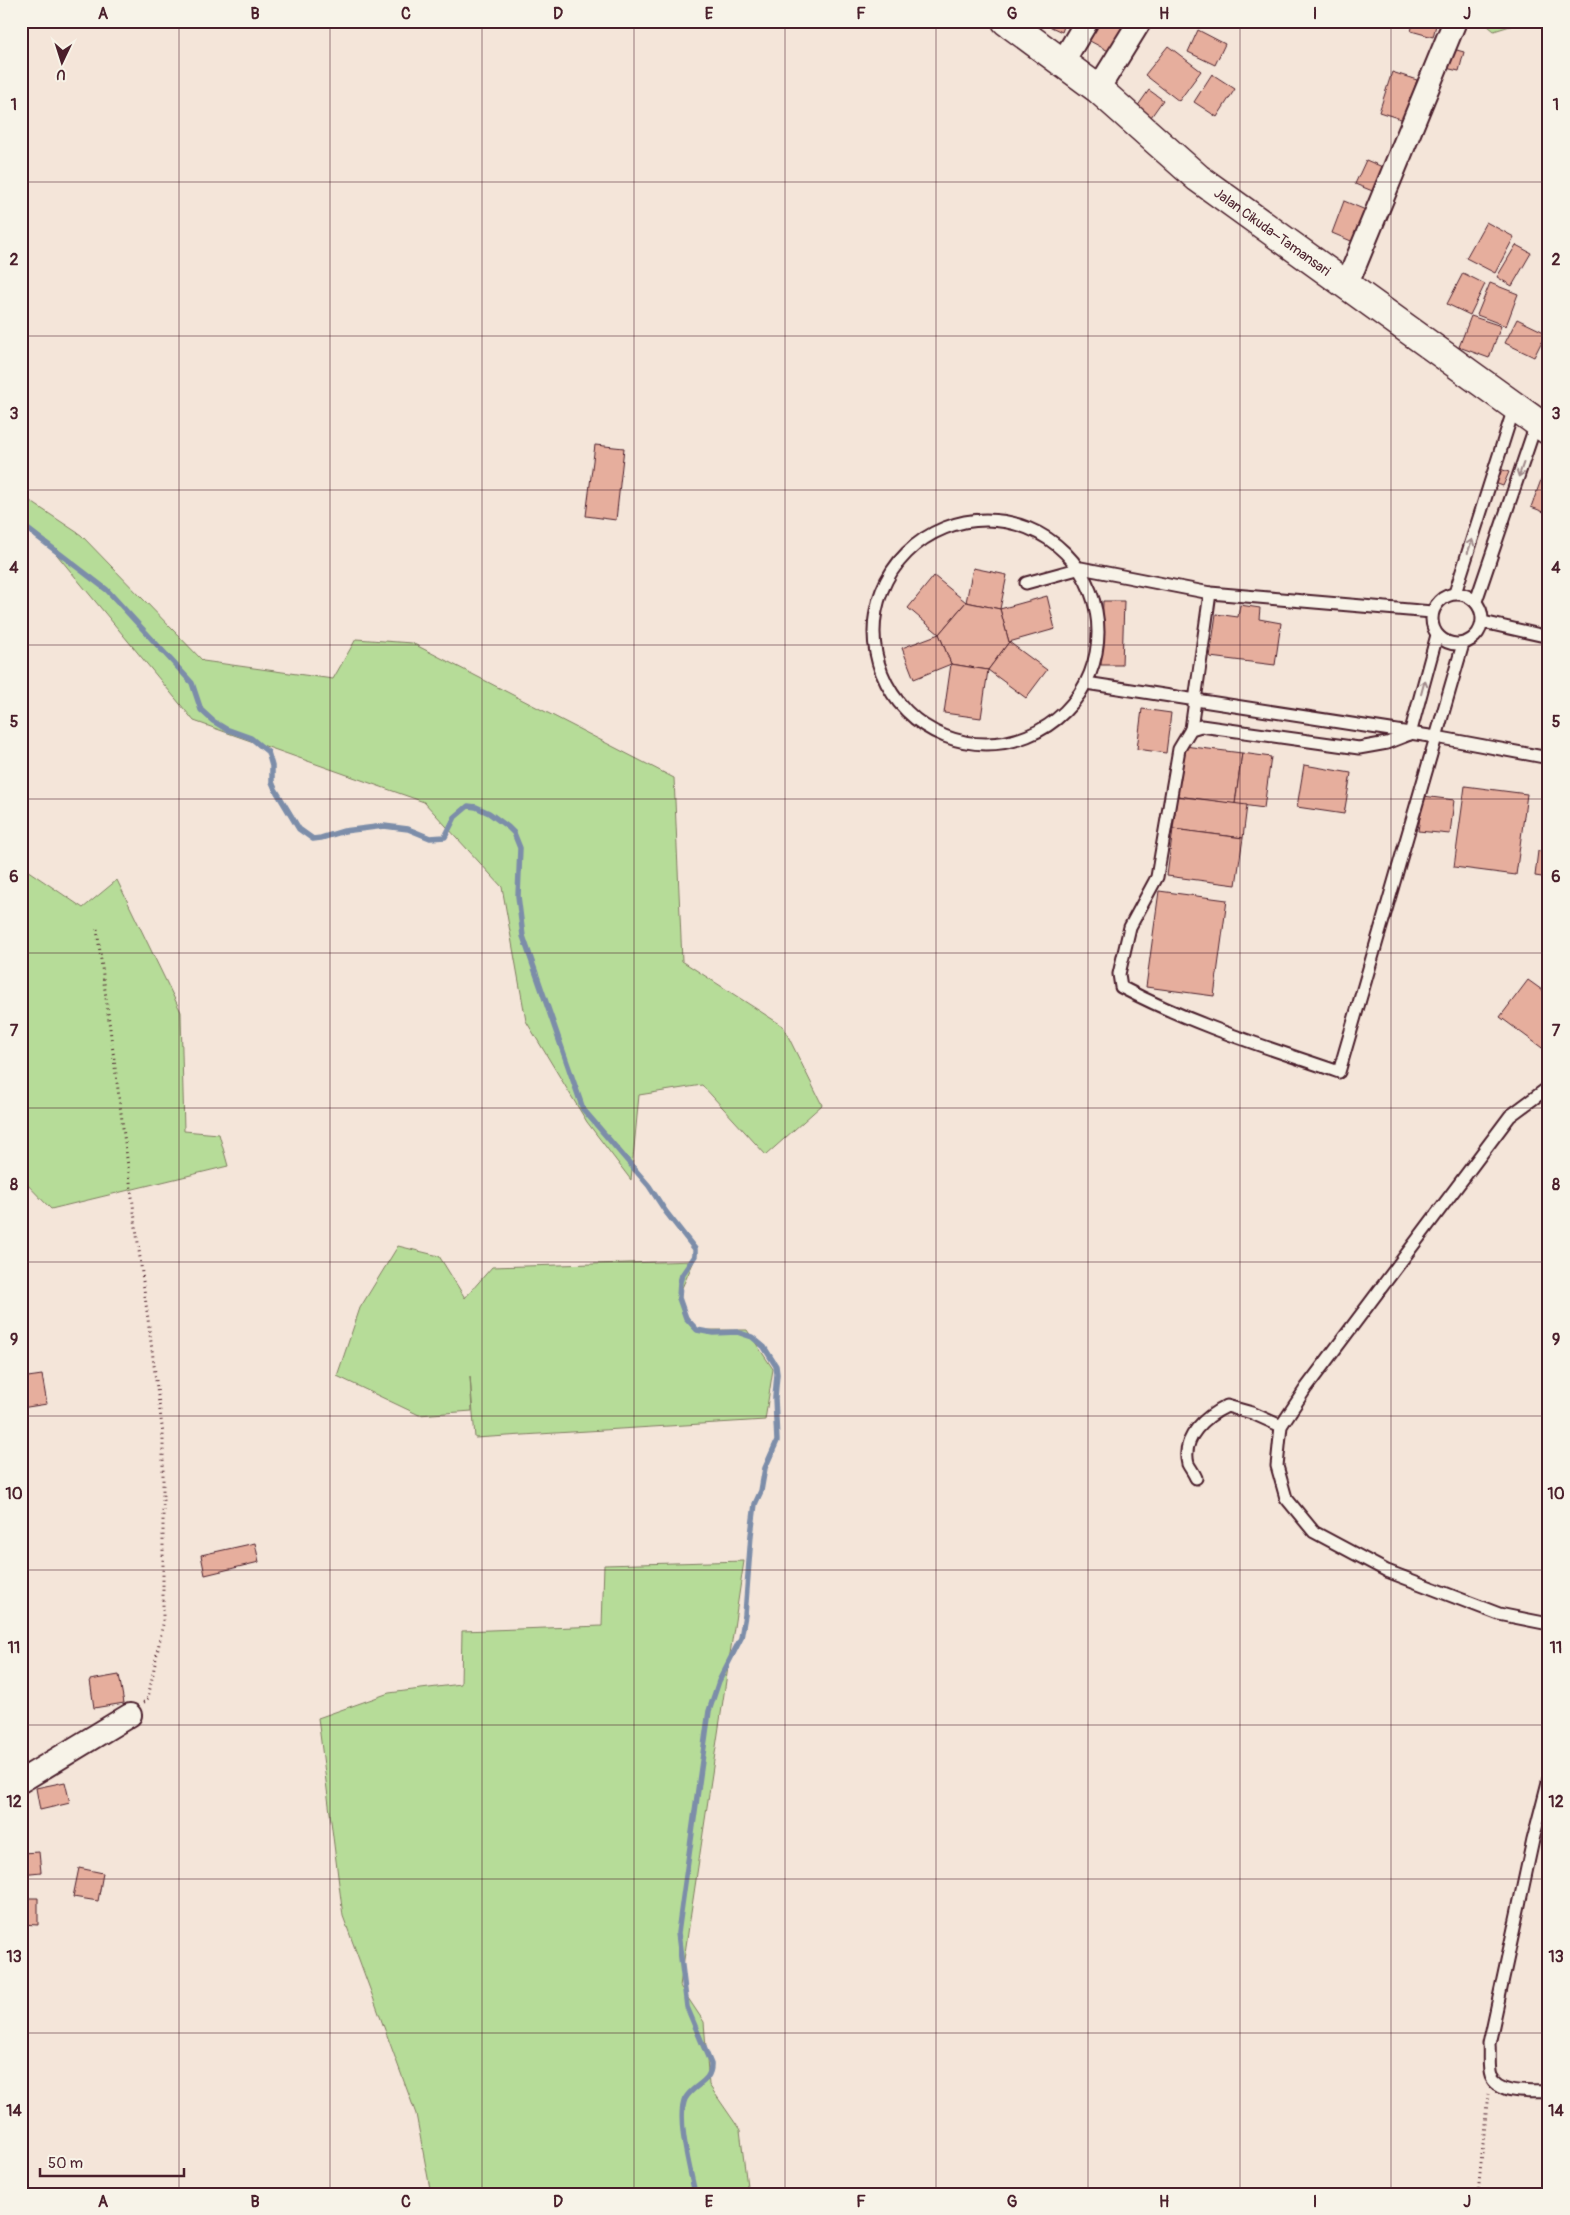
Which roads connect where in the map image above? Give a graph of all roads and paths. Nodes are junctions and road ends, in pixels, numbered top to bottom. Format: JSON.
{"nodes":[{"id":1,"x":1006,"y":21,"type":"edge"},
{"id":2,"x":1087,"y":21,"type":"edge"},
{"id":3,"x":1140,"y":21,"type":"edge"},
{"id":4,"x":1455,"y":21,"type":"edge"},
{"id":5,"x":1062,"y":63,"type":"junction"},
{"id":6,"x":1098,"y":89,"type":"junction"},
{"id":7,"x":1347,"y":284,"type":"junction"},
{"id":8,"x":1514,"y":408,"type":"junction"},
{"id":9,"x":1543,"y":428,"type":"edge"},
{"id":10,"x":1081,"y":568,"type":"junction"},
{"id":11,"x":1026,"y":583,"type":"dead end"},
{"id":12,"x":1210,"y":593,"type":"junction"},
{"id":13,"x":1455,"y":593,"type":"junction"},
{"id":14,"x":1476,"y":601,"type":"junction"},
{"id":15,"x":1432,"y":612,"type":"junction"},
{"id":16,"x":1483,"y":622,"type":"junction"},
{"id":17,"x":1437,"y":635,"type":"junction"},
{"id":18,"x":1549,"y":637,"type":"edge"},
{"id":19,"x":1463,"y":644,"type":"junction"},
{"id":20,"x":1086,"y":683,"type":"junction"},
{"id":21,"x":1196,"y":701,"type":"junction"},
{"id":22,"x":1305,"y":718,"type":"junction"},
{"id":23,"x":1191,"y":729,"type":"junction"},
{"id":24,"x":1410,"y":734,"type":"junction"},
{"id":25,"x":1436,"y":737,"type":"junction"},
{"id":26,"x":1301,"y":740,"type":"junction"},
{"id":27,"x":1549,"y":758,"type":"edge"},
{"id":28,"x":97,"y":928,"type":"dead end"},
{"id":29,"x":1549,"y":1087,"type":"edge"},
{"id":30,"x":1281,"y":1426,"type":"junction"},
{"id":31,"x":1196,"y":1478,"type":"dead end"},
{"id":32,"x":1549,"y":1624,"type":"edge"},
{"id":33,"x":130,"y":1715,"type":"joint"},
{"id":34,"x":1549,"y":1778,"type":"edge"},
{"id":35,"x":21,"y":1781,"type":"edge"},
{"id":36,"x":1490,"y":2074,"type":"junction"},
{"id":37,"x":1549,"y":2092,"type":"edge"},
{"id":38,"x":1478,"y":2194,"type":"edge"}],
"edges":[{"from":1,"to":5,"type":"street","name":"Jalan Cikuda–Tamansari"},
{"from":2,"to":5,"type":"street"},
{"from":3,"to":6,"type":"street"},
{"from":4,"to":7,"type":"street"},
{"from":5,"to":6,"type":"street","name":"Jalan Cikuda–Tamansari"},
{"from":6,"to":7,"type":"street","name":"Jalan Cikuda–Tamansari"},
{"from":7,"to":8,"type":"street","name":"Jalan Cikuda–Tamansari"},
{"from":8,"to":9,"type":"street","name":"Jalan Cikuda–Tamansari"},
{"from":13,"to":8,"type":"lane","one_way":true},
{"from":9,"to":14,"type":"lane","one_way":true},
{"from":10,"to":11,"type":"lane"},
{"from":10,"to":12,"type":"lane"},
{"from":10,"to":20,"type":"lane"},
{"from":10,"to":20,"type":"lane"},
{"from":12,"to":15,"type":"lane"},
{"from":12,"to":21,"type":"lane"},
{"from":13,"to":14,"type":"lane"},
{"from":13,"to":15,"type":"lane"},
{"from":14,"to":16,"type":"lane"},
{"from":15,"to":17,"type":"lane"},
{"from":16,"to":18,"type":"lane"},
{"from":16,"to":19,"type":"lane"},
{"from":17,"to":19,"type":"lane"},
{"from":24,"to":17,"type":"lane","one_way":true},
{"from":19,"to":25,"type":"lane"},
{"from":20,"to":21,"type":"lane"},
{"from":21,"to":22,"type":"lane"},
{"from":21,"to":23,"type":"lane"},
{"from":22,"to":24,"type":"lane"},
{"from":22,"to":26,"type":"lane"},
{"from":23,"to":25,"type":"lane"},
{"from":23,"to":26,"type":"lane"},
{"from":24,"to":25,"type":"lane"},
{"from":24,"to":26,"type":"lane"},
{"from":25,"to":27,"type":"lane"},
{"from":28,"to":33,"type":"path"},
{"from":29,"to":30,"type":"lane"},
{"from":30,"to":31,"type":"lane"},
{"from":30,"to":32,"type":"lane"},
{"from":33,"to":35,"type":"street"},
{"from":34,"to":36,"type":"lane"},
{"from":36,"to":37,"type":"lane"},
{"from":36,"to":38,"type":"path"}]}
